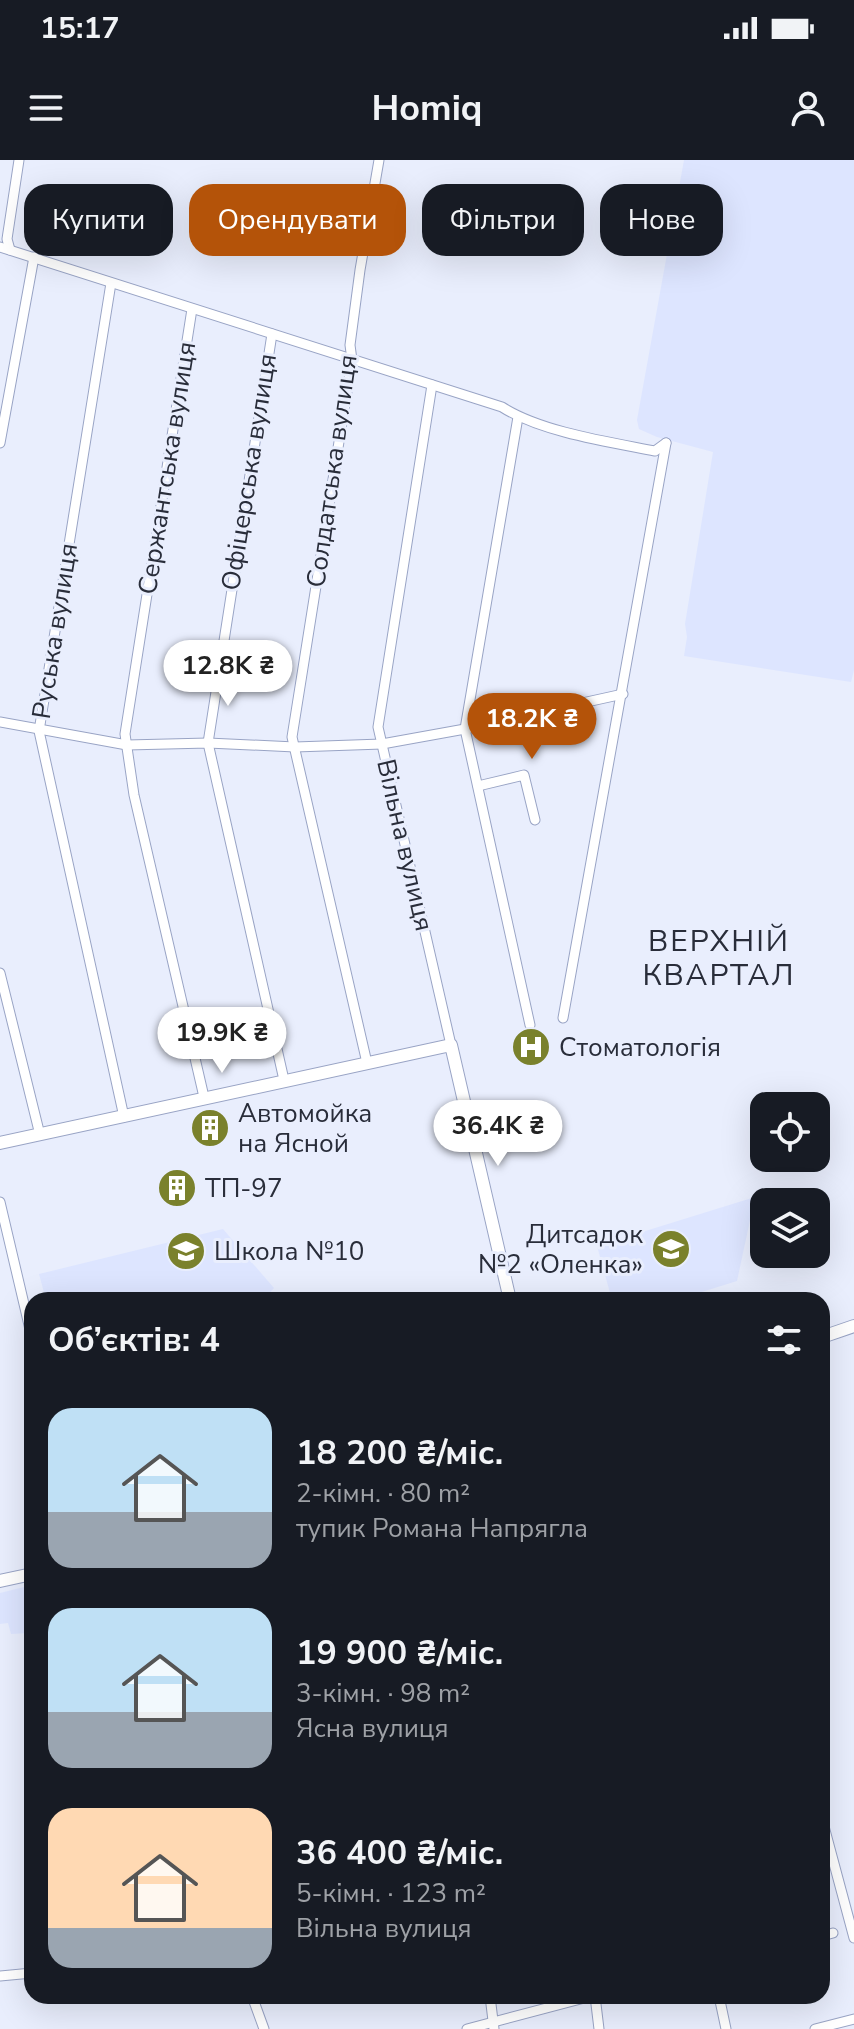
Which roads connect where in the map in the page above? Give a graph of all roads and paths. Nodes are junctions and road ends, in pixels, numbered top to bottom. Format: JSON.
{"nodes":[{"id":1,"x":19,"y":160,"type":"edge"},
{"id":2,"x":379,"y":160,"type":"edge"},
{"id":3,"x":5,"y":248,"type":"edge"},
{"id":4,"x":34,"y":257,"type":"junction"},
{"id":5,"x":111,"y":283,"type":"junction"},
{"id":6,"x":192,"y":309,"type":"junction"},
{"id":7,"x":272,"y":334,"type":"junction"},
{"id":8,"x":352,"y":360,"type":"junction"},
{"id":9,"x":432,"y":385,"type":"junction"},
{"id":10,"x":518,"y":417,"type":"junction"},
{"id":11,"x":0,"y":443,"type":"edge"},
{"id":12,"x":623,"y":694,"type":"junction"},
{"id":13,"x":0,"y":722,"type":"edge"},
{"id":14,"x":465,"y":729,"type":"junction"},
{"id":15,"x":39,"y":731,"type":"junction"},
{"id":16,"x":208,"y":743,"type":"junction"},
{"id":17,"x":382,"y":744,"type":"junction"},
{"id":18,"x":127,"y":745,"type":"junction"},
{"id":19,"x":295,"y":747,"type":"junction"},
{"id":20,"x":478,"y":786,"type":"junction"},
{"id":21,"x":535,"y":820,"type":"dead end"},
{"id":22,"x":0,"y":973,"type":"edge"},
{"id":23,"x":563,"y":1018,"type":"dead end"},
{"id":24,"x":530,"y":1025,"type":"dead end"},
{"id":25,"x":451,"y":1045,"type":"junction"},
{"id":26,"x":367,"y":1063,"type":"junction"},
{"id":27,"x":284,"y":1080,"type":"junction"},
{"id":28,"x":204,"y":1097,"type":"junction"},
{"id":29,"x":124,"y":1117,"type":"junction"},
{"id":30,"x":40,"y":1135,"type":"junction"},
{"id":31,"x":0,"y":1143,"type":"edge"},
{"id":32,"x":0,"y":1202,"type":"edge"},
{"id":33,"x":508,"y":1292,"type":"edge"},
{"id":34,"x":24,"y":1304,"type":"edge"},
{"id":35,"x":854,"y":1326,"type":"edge"},
{"id":36,"x":830,"y":1334,"type":"edge"},
{"id":37,"x":24,"y":1576,"type":"edge"},
{"id":38,"x":0,"y":1581,"type":"edge"},
{"id":39,"x":830,"y":1849,"type":"edge"},
{"id":40,"x":833,"y":1933,"type":"dead end"},
{"id":41,"x":830,"y":1934,"type":"edge"},
{"id":42,"x":854,"y":1938,"type":"edge"},
{"id":43,"x":24,"y":1974,"type":"edge"},
{"id":44,"x":0,"y":1976,"type":"edge"},
{"id":45,"x":256,"y":2004,"type":"edge"},
{"id":46,"x":491,"y":2004,"type":"edge"},
{"id":47,"x":567,"y":2004,"type":"edge"},
{"id":48,"x":595,"y":2004,"type":"edge"},
{"id":49,"x":721,"y":2004,"type":"edge"},
{"id":50,"x":854,"y":2019,"type":"edge"},
{"id":51,"x":494,"y":2026,"type":"edge"},
{"id":52,"x":264,"y":2029,"type":"edge"},
{"id":53,"x":467,"y":2029,"type":"edge"},
{"id":54,"x":599,"y":2029,"type":"edge"},
{"id":55,"x":726,"y":2029,"type":"edge"},
{"id":56,"x":815,"y":2029,"type":"edge"}],
"edges":[{"from":1,"to":3,"type":"street"},
{"from":2,"to":8,"type":"street","name":"Солдатська вулиця"},
{"from":3,"to":4,"type":"street"},
{"from":4,"to":5,"type":"street"},
{"from":4,"to":11,"type":"street"},
{"from":5,"to":6,"type":"street"},
{"from":5,"to":15,"type":"street","name":"Руська вулиця"},
{"from":6,"to":7,"type":"street"},
{"from":6,"to":18,"type":"street","name":"Сержантська вулиця"},
{"from":7,"to":8,"type":"street"},
{"from":7,"to":16,"type":"street","name":"Офіцерська вулиця"},
{"from":8,"to":9,"type":"street"},
{"from":8,"to":19,"type":"street","name":"Солдатська вулиця"},
{"from":9,"to":10,"type":"street"},
{"from":9,"to":17,"type":"street","name":"Вільна вулиця"},
{"from":10,"to":12,"type":"street"},
{"from":10,"to":14,"type":"street"},
{"from":12,"to":14,"type":"street"},
{"from":12,"to":23,"type":"street"},
{"from":13,"to":15,"type":"street"},
{"from":14,"to":17,"type":"street"},
{"from":14,"to":20,"type":"street"},
{"from":15,"to":18,"type":"street"},
{"from":15,"to":29,"type":"street","name":"Руська вулиця"},
{"from":16,"to":18,"type":"street"},
{"from":16,"to":19,"type":"street"},
{"from":16,"to":27,"type":"street","name":"Офіцерська вулиця"},
{"from":17,"to":19,"type":"street"},
{"from":17,"to":25,"type":"street","name":"Вільна вулиця"},
{"from":18,"to":28,"type":"street","name":"Сержантська вулиця"},
{"from":19,"to":26,"type":"street","name":"Солдатська вулиця"},
{"from":20,"to":21,"type":"street"},
{"from":20,"to":24,"type":"street"},
{"from":22,"to":30,"type":"street"},
{"from":25,"to":26,"type":"street"},
{"from":25,"to":33,"type":"street","name":"Вільна вулиця"},
{"from":26,"to":27,"type":"street"},
{"from":27,"to":28,"type":"street"},
{"from":28,"to":29,"type":"street"},
{"from":29,"to":30,"type":"street"},
{"from":30,"to":31,"type":"street"},
{"from":32,"to":34,"type":"street"},
{"from":35,"to":36,"type":"street"},
{"from":37,"to":38,"type":"street"},
{"from":39,"to":42,"type":"street"},
{"from":40,"to":41,"type":"street"},
{"from":43,"to":44,"type":"street"},
{"from":45,"to":52,"type":"street"},
{"from":46,"to":51,"type":"street"},
{"from":47,"to":51,"type":"street"},
{"from":48,"to":54,"type":"street"},
{"from":49,"to":55,"type":"street"},
{"from":50,"to":56,"type":"street"},
{"from":51,"to":53,"type":"street"}]}
